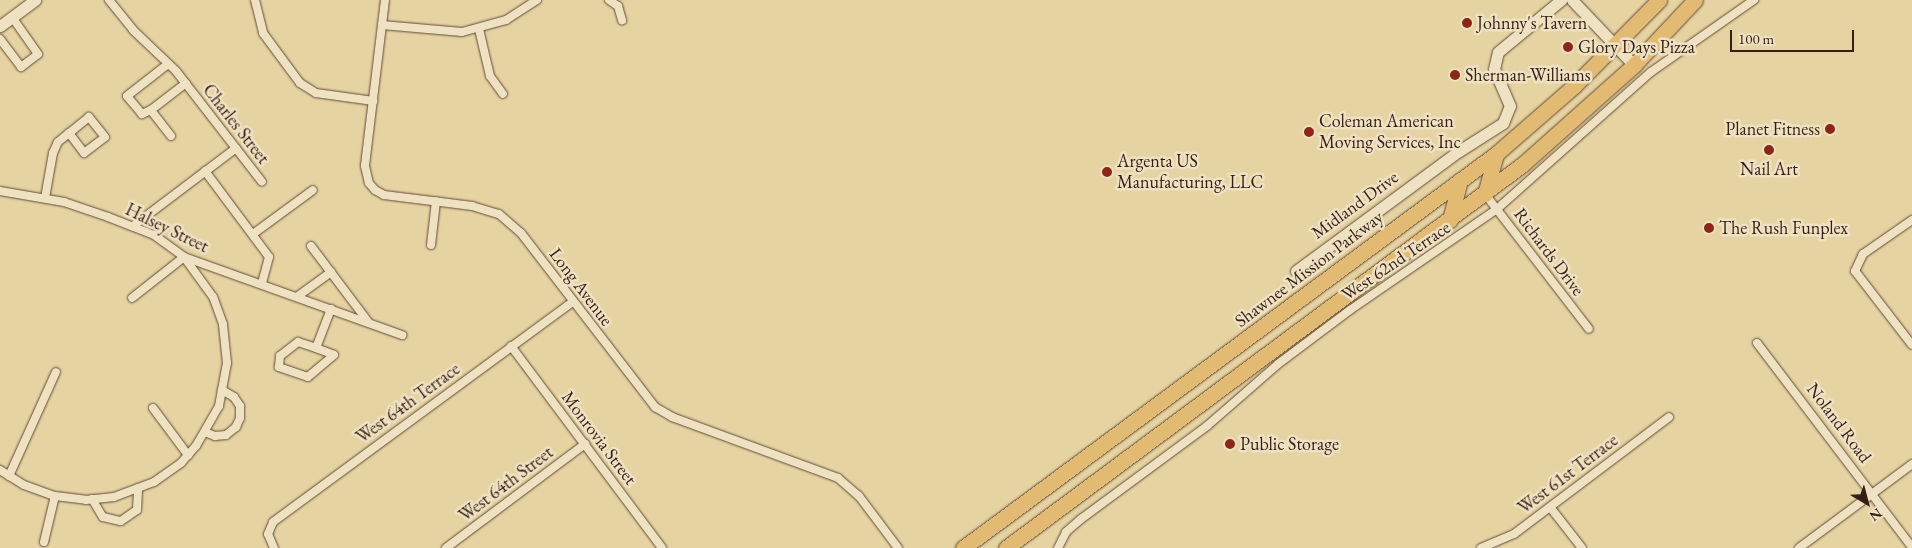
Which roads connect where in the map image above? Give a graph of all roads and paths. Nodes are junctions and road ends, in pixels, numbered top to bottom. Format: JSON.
{"nodes":[{"id":1,"x":35,"y":0,"type":"edge"},
{"id":2,"x":109,"y":0,"type":"edge"},
{"id":3,"x":255,"y":0,"type":"edge"},
{"id":4,"x":385,"y":0,"type":"edge"},
{"id":5,"x":537,"y":0,"type":"edge"},
{"id":6,"x":609,"y":0,"type":"edge"},
{"id":7,"x":1561,"y":0,"type":"edge"},
{"id":8,"x":1572,"y":0,"type":"edge"},
{"id":9,"x":1659,"y":0,"type":"edge"},
{"id":10,"x":1696,"y":0,"type":"edge"},
{"id":11,"x":1754,"y":0,"type":"edge"},
{"id":12,"x":12,"y":17,"type":"junction"},
{"id":13,"x":622,"y":20,"type":"dead end"},
{"id":14,"x":382,"y":25,"type":"junction"},
{"id":15,"x":0,"y":26,"type":"edge"},
{"id":16,"x":479,"y":29,"type":"junction"},
{"id":17,"x":0,"y":39,"type":"edge"},
{"id":18,"x":1616,"y":48,"type":"junction"},
{"id":19,"x":168,"y":64,"type":"junction"},
{"id":20,"x":1634,"y":65,"type":"junction"},
{"id":21,"x":186,"y":84,"type":"junction"},
{"id":22,"x":503,"y":94,"type":"dead end"},
{"id":23,"x":373,"y":101,"type":"junction"},
{"id":24,"x":151,"y":110,"type":"junction"},
{"id":25,"x":68,"y":133,"type":"junction"},
{"id":26,"x":171,"y":136,"type":"dead end"},
{"id":27,"x":236,"y":148,"type":"junction"},
{"id":28,"x":1496,"y":154,"type":"junction"},
{"id":29,"x":205,"y":171,"type":"junction"},
{"id":30,"x":1460,"y":180,"type":"junction"},
{"id":31,"x":262,"y":182,"type":"dead end"},
{"id":32,"x":313,"y":190,"type":"dead end"},
{"id":33,"x":0,"y":191,"type":"edge"},
{"id":34,"x":1485,"y":194,"type":"junction"},
{"id":35,"x":45,"y":198,"type":"junction"},
{"id":36,"x":436,"y":201,"type":"junction"},
{"id":37,"x":1497,"y":209,"type":"junction"},
{"id":38,"x":1450,"y":220,"type":"junction"},
{"id":39,"x":1912,"y":220,"type":"edge"},
{"id":40,"x":133,"y":226,"type":"junction"},
{"id":41,"x":254,"y":234,"type":"junction"},
{"id":42,"x":431,"y":245,"type":"dead end"},
{"id":43,"x":311,"y":246,"type":"dead end"},
{"id":44,"x":184,"y":257,"type":"junction"},
{"id":45,"x":1296,"y":271,"type":"dead end"},
{"id":46,"x":331,"y":272,"type":"junction"},
{"id":47,"x":262,"y":284,"type":"junction"},
{"id":48,"x":298,"y":296,"type":"junction"},
{"id":49,"x":132,"y":298,"type":"dead end"},
{"id":50,"x":573,"y":302,"type":"junction"},
{"id":51,"x":331,"y":308,"type":"junction"},
{"id":52,"x":369,"y":323,"type":"junction"},
{"id":53,"x":1589,"y":329,"type":"dead end"},
{"id":54,"x":402,"y":335,"type":"dead end"},
{"id":55,"x":1757,"y":343,"type":"dead end"},
{"id":56,"x":1912,"y":345,"type":"edge"},
{"id":57,"x":511,"y":346,"type":"junction"},
{"id":58,"x":316,"y":348,"type":"junction"},
{"id":59,"x":56,"y":372,"type":"dead end"},
{"id":60,"x":222,"y":390,"type":"junction"},
{"id":61,"x":1167,"y":398,"type":"junction"},
{"id":62,"x":153,"y":408,"type":"dead end"},
{"id":63,"x":1141,"y":416,"type":"junction"},
{"id":64,"x":1669,"y":417,"type":"dead end"},
{"id":65,"x":205,"y":432,"type":"junction"},
{"id":66,"x":1158,"y":434,"type":"junction"},
{"id":67,"x":585,"y":444,"type":"junction"},
{"id":68,"x":188,"y":455,"type":"junction"},
{"id":69,"x":1125,"y":459,"type":"junction"},
{"id":70,"x":1912,"y":464,"type":"edge"},
{"id":71,"x":0,"y":470,"type":"edge"},
{"id":72,"x":10,"y":476,"type":"junction"},
{"id":73,"x":138,"y":488,"type":"junction"},
{"id":74,"x":1871,"y":494,"type":"junction"},
{"id":75,"x":55,"y":496,"type":"junction"},
{"id":76,"x":92,"y":499,"type":"junction"},
{"id":77,"x":1550,"y":507,"type":"junction"},
{"id":78,"x":44,"y":542,"type":"dead end"},
{"id":79,"x":658,"y":546,"type":"edge"},
{"id":80,"x":1912,"y":547,"type":"edge"},
{"id":81,"x":274,"y":548,"type":"edge"},
{"id":82,"x":446,"y":548,"type":"edge"},
{"id":83,"x":898,"y":548,"type":"edge"},
{"id":84,"x":963,"y":548,"type":"edge"},
{"id":85,"x":1006,"y":548,"type":"edge"},
{"id":86,"x":1058,"y":548,"type":"edge"},
{"id":87,"x":1481,"y":548,"type":"edge"},
{"id":88,"x":1582,"y":548,"type":"edge"},
{"id":89,"x":1799,"y":548,"type":"edge"}],
"edges":[{"from":1,"to":12,"type":"street"},
{"from":2,"to":19,"type":"street","name":"Charles Street"},
{"from":3,"to":23,"type":"street"},
{"from":4,"to":14,"type":"street","name":"Long Avenue"},
{"from":5,"to":16,"type":"street"},
{"from":6,"to":13,"type":"street"},
{"from":7,"to":45,"type":"street","name":"Midland Drive"},
{"from":8,"to":18,"type":"street"},
{"from":9,"to":18,"type":"highway","name":"Shawnee Mission Parkway"},
{"from":10,"to":20,"type":"highway"},
{"from":11,"to":37,"type":"street","name":"West 62nd Terrace"},
{"from":12,"to":15,"type":"street"},
{"from":12,"to":17,"type":"street"},
{"from":14,"to":16,"type":"street"},
{"from":14,"to":23,"type":"street","name":"Long Avenue"},
{"from":16,"to":22,"type":"street"},
{"from":18,"to":20,"type":"street"},
{"from":18,"to":28,"type":"highway","name":"Shawnee Mission Parkway"},
{"from":19,"to":21,"type":"street","name":"Charles Street"},
{"from":19,"to":24,"type":"street"},
{"from":20,"to":34,"type":"highway"},
{"from":21,"to":24,"type":"street","name":"Charles Street"},
{"from":21,"to":27,"type":"street","name":"Charles Street"},
{"from":23,"to":36,"type":"street","name":"Long Avenue"},
{"from":24,"to":26,"type":"street"},
{"from":25,"to":25,"type":"street"},
{"from":25,"to":35,"type":"street"},
{"from":27,"to":29,"type":"street"},
{"from":27,"to":31,"type":"street","name":"Charles Street"},
{"from":28,"to":30,"type":"highway","name":"Shawnee Mission Parkway"},
{"from":28,"to":34,"type":"highway"},
{"from":29,"to":40,"type":"street"},
{"from":29,"to":41,"type":"street"},
{"from":30,"to":38,"type":"highway"},
{"from":30,"to":61,"type":"highway","name":"Shawnee Mission Parkway"},
{"from":32,"to":41,"type":"street"},
{"from":33,"to":35,"type":"street","name":"Halsey Street"},
{"from":34,"to":37,"type":"street","name":"Richards Drive"},
{"from":34,"to":38,"type":"highway"},
{"from":35,"to":40,"type":"street","name":"Halsey Street"},
{"from":36,"to":42,"type":"street"},
{"from":36,"to":50,"type":"street","name":"Long Avenue"},
{"from":37,"to":53,"type":"street","name":"Richards Drive"},
{"from":37,"to":86,"type":"street","name":"West 62nd Terrace"},
{"from":38,"to":66,"type":"highway"},
{"from":39,"to":56,"type":"street"},
{"from":40,"to":44,"type":"street","name":"Halsey Street"},
{"from":41,"to":47,"type":"street"},
{"from":43,"to":46,"type":"street"},
{"from":44,"to":47,"type":"street","name":"Halsey Street"},
{"from":44,"to":49,"type":"street"},
{"from":44,"to":60,"type":"street"},
{"from":46,"to":48,"type":"street"},
{"from":46,"to":52,"type":"street"},
{"from":47,"to":48,"type":"street","name":"Halsey Street"},
{"from":48,"to":51,"type":"street","name":"Halsey Street"},
{"from":50,"to":57,"type":"street","name":"West 64th Terrace"},
{"from":50,"to":83,"type":"street","name":"Long Avenue"},
{"from":51,"to":52,"type":"street","name":"Halsey Street"},
{"from":51,"to":58,"type":"street"},
{"from":52,"to":54,"type":"street","name":"Halsey Street"},
{"from":55,"to":74,"type":"street","name":"Noland Road"},
{"from":57,"to":67,"type":"street","name":"Monrovia Street"},
{"from":57,"to":81,"type":"street","name":"West 64th Terrace"},
{"from":58,"to":58,"type":"street"},
{"from":59,"to":72,"type":"street"},
{"from":60,"to":65,"type":"street"},
{"from":60,"to":65,"type":"street"},
{"from":61,"to":63,"type":"highway","name":"Shawnee Mission Parkway"},
{"from":61,"to":66,"type":"highway"},
{"from":62,"to":68,"type":"street"},
{"from":63,"to":69,"type":"highway"},
{"from":63,"to":84,"type":"highway","name":"Shawnee Mission Parkway"},
{"from":64,"to":77,"type":"street","name":"West 61st Terrace"},
{"from":65,"to":68,"type":"street"},
{"from":66,"to":69,"type":"highway"},
{"from":67,"to":79,"type":"street","name":"Monrovia Street"},
{"from":67,"to":82,"type":"street","name":"West 64th Street"},
{"from":68,"to":73,"type":"street"},
{"from":69,"to":85,"type":"highway"},
{"from":70,"to":74,"type":"street"},
{"from":71,"to":72,"type":"street"},
{"from":72,"to":75,"type":"street"},
{"from":73,"to":76,"type":"street"},
{"from":73,"to":76,"type":"street"},
{"from":74,"to":80,"type":"street","name":"Noland Road"},
{"from":74,"to":89,"type":"street"},
{"from":75,"to":76,"type":"street"},
{"from":75,"to":78,"type":"street"},
{"from":77,"to":87,"type":"street","name":"West 61st Terrace"},
{"from":77,"to":88,"type":"street"}]}
